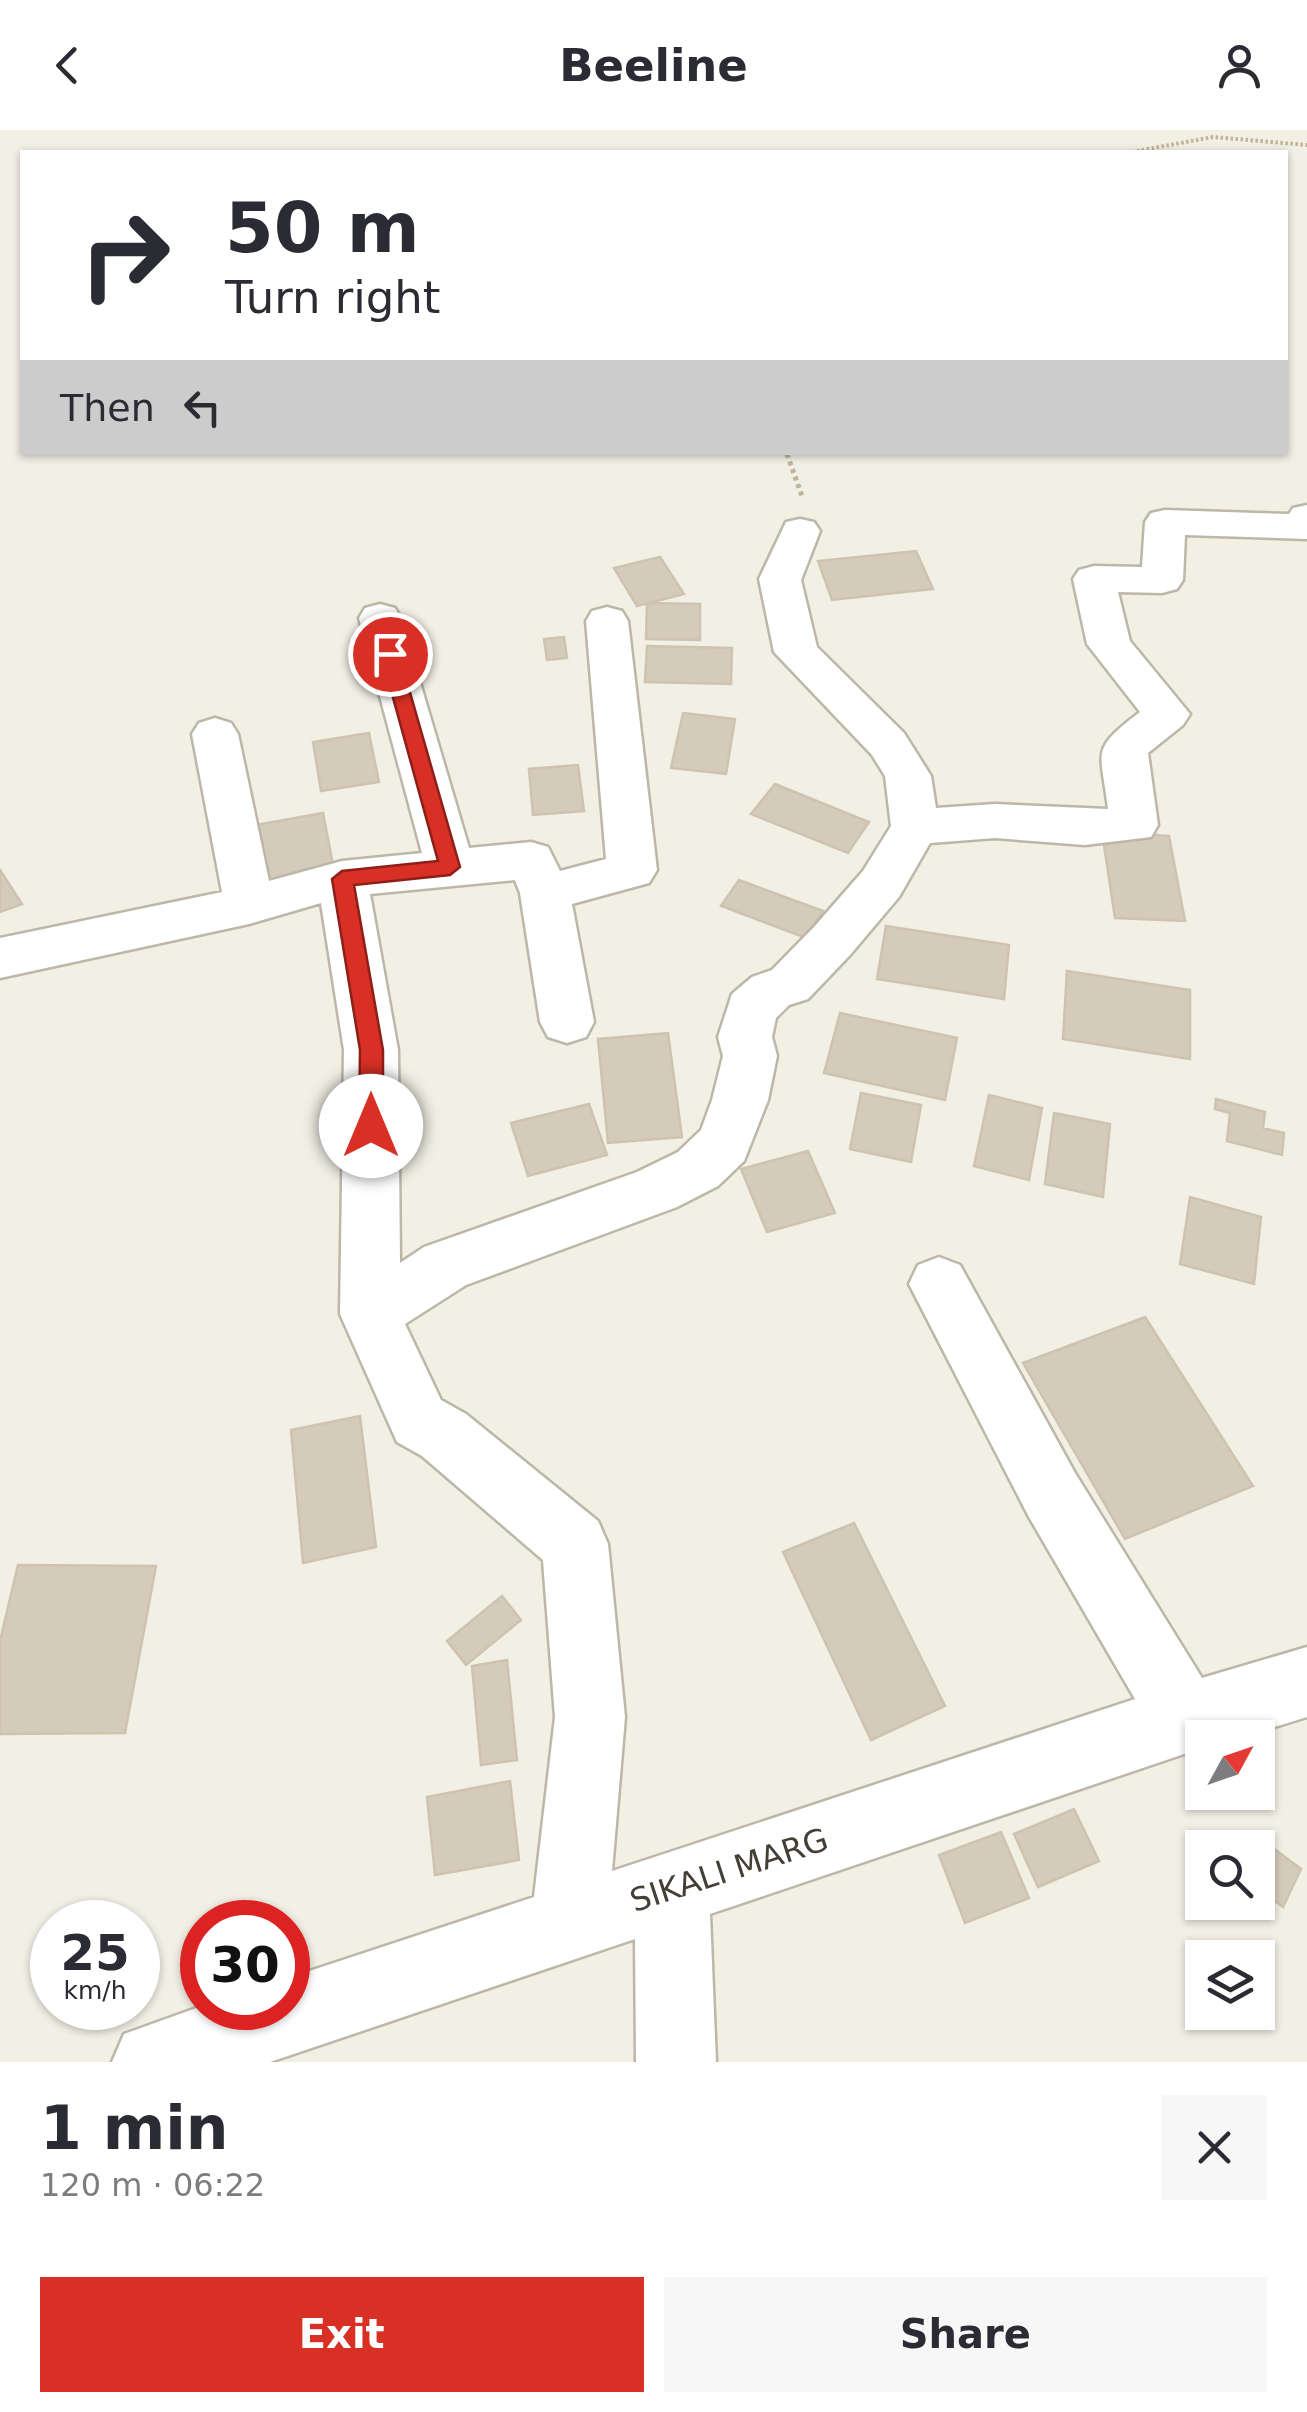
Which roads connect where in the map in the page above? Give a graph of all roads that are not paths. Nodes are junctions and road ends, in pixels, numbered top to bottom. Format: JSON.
{"nodes":[{"id":1,"x":1307,"y":517,"type":"edge"},
{"id":2,"x":800,"y":530,"type":"dead end"},
{"id":3,"x":380,"y":618,"type":"dead end"},
{"id":4,"x":606,"y":621,"type":"dead end"},
{"id":5,"x":216,"y":734,"type":"dead end"},
{"id":6,"x":916,"y":827,"type":"junction"},
{"id":7,"x":450,"y":867,"type":"junction"},
{"id":8,"x":342,"y":879,"type":"junction"},
{"id":9,"x":545,"y":894,"type":"junction"},
{"id":10,"x":249,"y":906,"type":"junction"},
{"id":11,"x":0,"y":958,"type":"edge"},
{"id":12,"x":567,"y":1022,"type":"dead end"},
{"id":13,"x":939,"y":1284,"type":"dead end"},
{"id":14,"x":370,"y":1314,"type":"junction"},
{"id":15,"x":1307,"y":1682,"type":"edge"},
{"id":16,"x":1186,"y":1718,"type":"junction"},
{"id":17,"x":672,"y":1889,"type":"junction"},
{"id":18,"x":569,"y":1924,"type":"junction"},
{"id":19,"x":152,"y":2062,"type":"edge"},
{"id":20,"x":676,"y":2062,"type":"edge"}],
"edges":[{"from":1,"to":6,"type":"street"},
{"from":2,"to":6,"type":"street"},
{"from":3,"to":7,"type":"street"},
{"from":4,"to":9,"type":"street"},
{"from":5,"to":10,"type":"street"},
{"from":6,"to":14,"type":"street"},
{"from":7,"to":8,"type":"street"},
{"from":7,"to":9,"type":"street"},
{"from":8,"to":10,"type":"street"},
{"from":8,"to":14,"type":"street"},
{"from":9,"to":12,"type":"street"},
{"from":10,"to":11,"type":"street"},
{"from":13,"to":16,"type":"street"},
{"from":14,"to":18,"type":"street"},
{"from":15,"to":16,"type":"street","name":"SIKALI MARG"},
{"from":16,"to":17,"type":"street","name":"SIKALI MARG"},
{"from":17,"to":18,"type":"street","name":"SIKALI MARG"},
{"from":17,"to":20,"type":"street"},
{"from":18,"to":19,"type":"street","name":"SIKALI MARG"}]}
